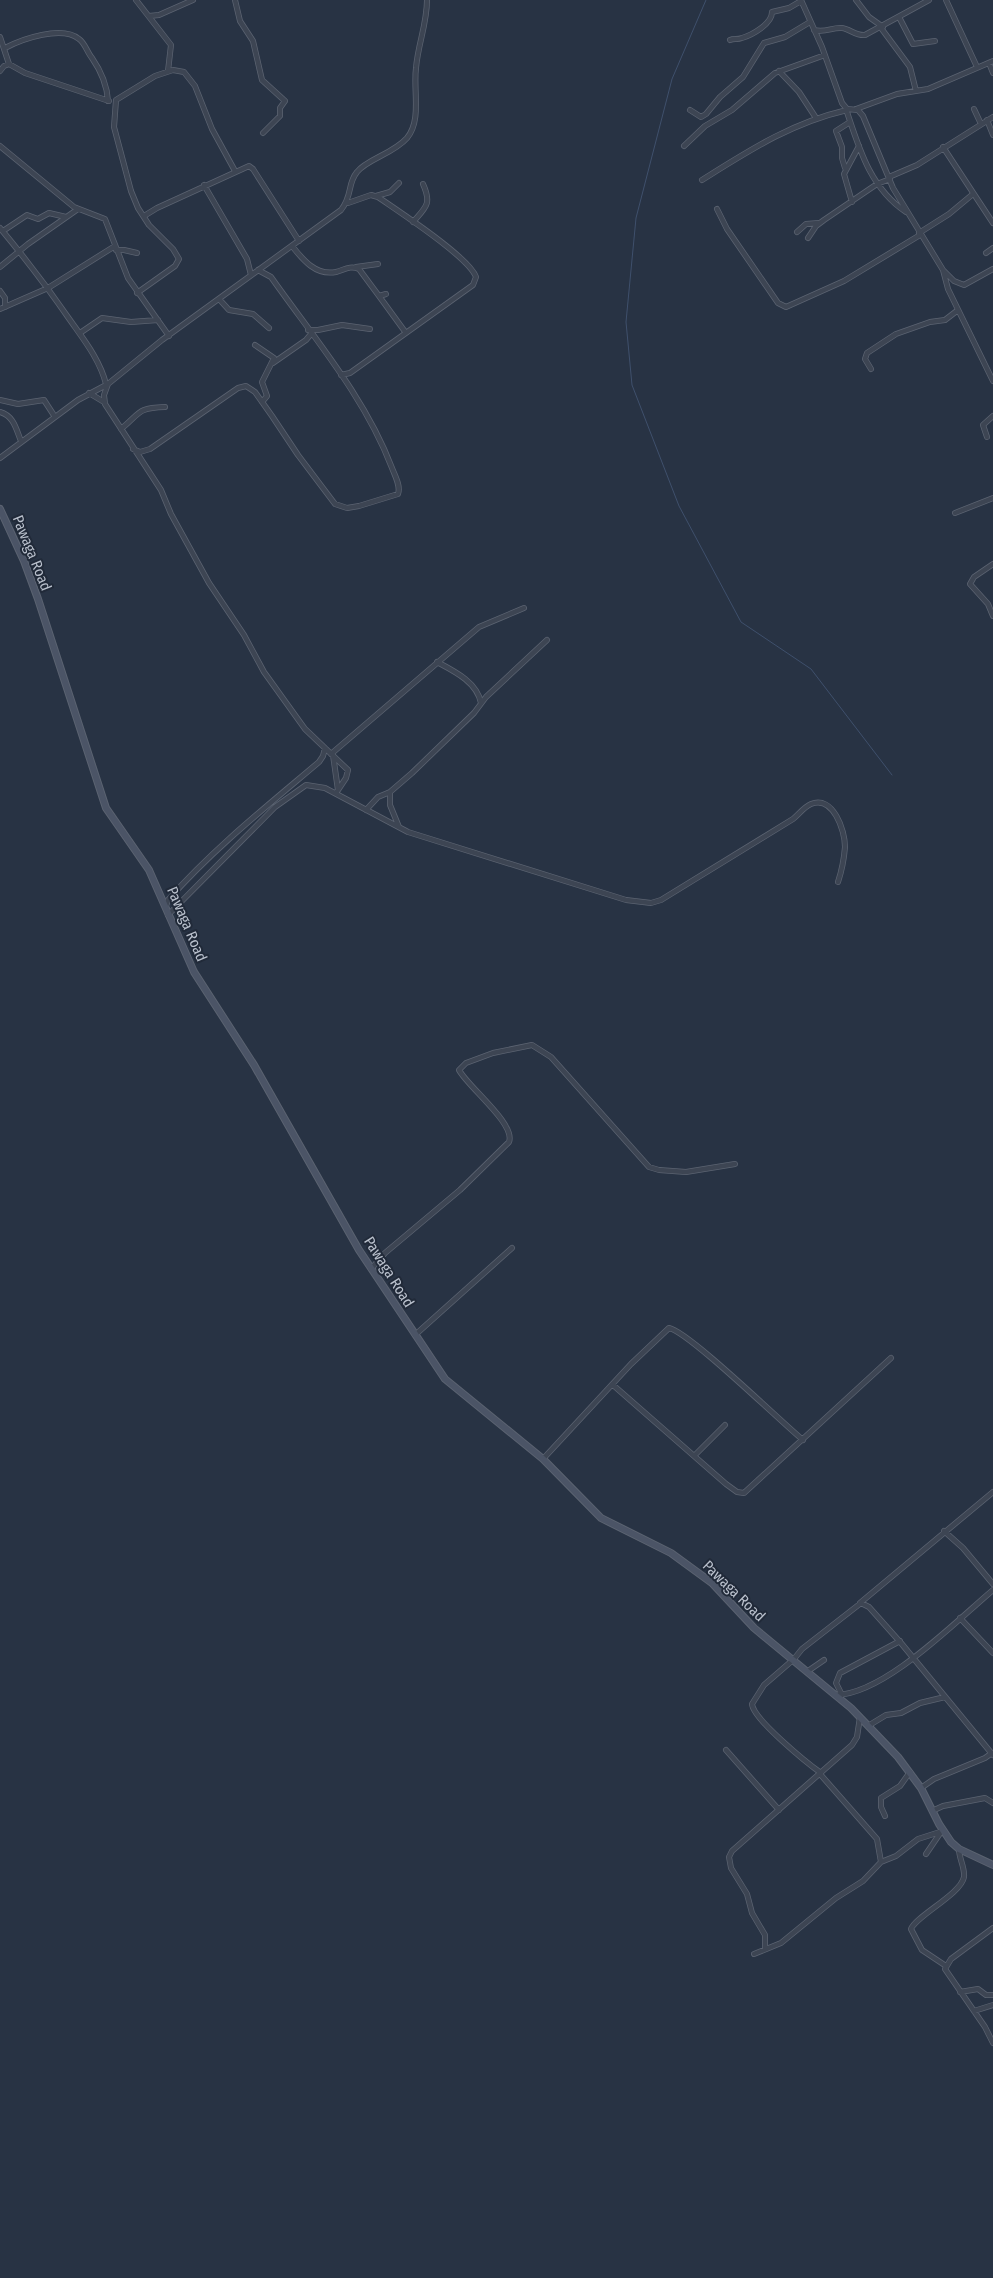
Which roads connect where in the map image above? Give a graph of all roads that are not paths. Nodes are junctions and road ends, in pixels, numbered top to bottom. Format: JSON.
{"nodes":[{"id":1,"x":136,"y":0,"type":"edge"},
{"id":2,"x":193,"y":0,"type":"edge"},
{"id":3,"x":235,"y":0,"type":"edge"},
{"id":4,"x":427,"y":0,"type":"edge"},
{"id":5,"x":801,"y":0,"type":"edge"},
{"id":6,"x":856,"y":0,"type":"edge"},
{"id":7,"x":929,"y":0,"type":"edge"},
{"id":8,"x":946,"y":0,"type":"edge"},
{"id":9,"x":149,"y":16,"type":"junction"},
{"id":10,"x":899,"y":17,"type":"junction"},
{"id":11,"x":810,"y":22,"type":"junction"},
{"id":12,"x":882,"y":27,"type":"junction"},
{"id":13,"x":814,"y":30,"type":"junction"},
{"id":14,"x":0,"y":36,"type":"edge"},
{"id":15,"x":730,"y":40,"type":"dead end"},
{"id":16,"x":935,"y":40,"type":"dead end"},
{"id":17,"x":5,"y":48,"type":"junction"},
{"id":18,"x":825,"y":55,"type":"junction"},
{"id":19,"x":991,"y":62,"type":"edge"},
{"id":20,"x":9,"y":64,"type":"junction"},
{"id":21,"x":977,"y":67,"type":"junction"},
{"id":22,"x":0,"y":71,"type":"edge"},
{"id":23,"x":168,"y":71,"type":"junction"},
{"id":24,"x":779,"y":71,"type":"junction"},
{"id":25,"x":993,"y":73,"type":"edge"},
{"id":26,"x":916,"y":91,"type":"junction"},
{"id":27,"x":108,"y":101,"type":"junction"},
{"id":28,"x":116,"y":102,"type":"junction"},
{"id":29,"x":846,"y":109,"type":"junction"},
{"id":30,"x":855,"y":109,"type":"junction"},
{"id":31,"x":974,"y":109,"type":"dead end"},
{"id":32,"x":690,"y":110,"type":"dead end"},
{"id":33,"x":993,"y":117,"type":"edge"},
{"id":34,"x":816,"y":118,"type":"junction"},
{"id":35,"x":988,"y":120,"type":"junction"},
{"id":36,"x":850,"y":122,"type":"junction"},
{"id":37,"x":981,"y":124,"type":"junction"},
{"id":38,"x":263,"y":133,"type":"dead end"},
{"id":39,"x":993,"y":135,"type":"edge"},
{"id":40,"x":0,"y":146,"type":"edge"},
{"id":41,"x":684,"y":146,"type":"dead end"},
{"id":42,"x":859,"y":146,"type":"junction"},
{"id":43,"x":943,"y":147,"type":"junction"},
{"id":44,"x":845,"y":169,"type":"junction"},
{"id":45,"x":235,"y":171,"type":"junction"},
{"id":46,"x":890,"y":178,"type":"junction"},
{"id":47,"x":702,"y":180,"type":"dead end"},
{"id":48,"x":399,"y":184,"type":"dead end"},
{"id":49,"x":423,"y":184,"type":"dead end"},
{"id":50,"x":877,"y":184,"type":"junction"},
{"id":51,"x":204,"y":185,"type":"junction"},
{"id":52,"x":973,"y":194,"type":"junction"},
{"id":53,"x":376,"y":196,"type":"junction"},
{"id":54,"x":852,"y":202,"type":"junction"},
{"id":55,"x":347,"y":203,"type":"junction"},
{"id":56,"x":78,"y":209,"type":"junction"},
{"id":57,"x":717,"y":209,"type":"dead end"},
{"id":58,"x":907,"y":213,"type":"junction"},
{"id":59,"x":144,"y":216,"type":"junction"},
{"id":60,"x":66,"y":218,"type":"junction"},
{"id":61,"x":413,"y":222,"type":"junction"},
{"id":62,"x":819,"y":223,"type":"junction"},
{"id":63,"x":993,"y":224,"type":"edge"},
{"id":64,"x":1,"y":229,"type":"edge"},
{"id":65,"x":797,"y":232,"type":"dead end"},
{"id":66,"x":920,"y":234,"type":"junction"},
{"id":67,"x":808,"y":238,"type":"dead end"},
{"id":68,"x":299,"y":241,"type":"junction"},
{"id":69,"x":292,"y":246,"type":"junction"},
{"id":70,"x":116,"y":248,"type":"junction"},
{"id":71,"x":993,"y":248,"type":"edge"},
{"id":72,"x":19,"y":252,"type":"junction"},
{"id":73,"x":986,"y":253,"type":"dead end"},
{"id":74,"x":137,"y":254,"type":"dead end"},
{"id":75,"x":378,"y":264,"type":"dead end"},
{"id":76,"x":0,"y":267,"type":"edge"},
{"id":77,"x":356,"y":267,"type":"junction"},
{"id":78,"x":993,"y":269,"type":"edge"},
{"id":79,"x":258,"y":270,"type":"junction"},
{"id":80,"x":943,"y":270,"type":"junction"},
{"id":81,"x":251,"y":275,"type":"junction"},
{"id":82,"x":48,"y":288,"type":"junction"},
{"id":83,"x":0,"y":291,"type":"edge"},
{"id":84,"x":137,"y":293,"type":"junction"},
{"id":85,"x":386,"y":294,"type":"dead end"},
{"id":86,"x":379,"y":296,"type":"junction"},
{"id":87,"x":219,"y":299,"type":"junction"},
{"id":88,"x":2,"y":308,"type":"edge"},
{"id":89,"x":958,"y":310,"type":"junction"},
{"id":90,"x":158,"y":320,"type":"junction"},
{"id":91,"x":269,"y":328,"type":"dead end"},
{"id":92,"x":370,"y":329,"type":"dead end"},
{"id":93,"x":310,"y":332,"type":"junction"},
{"id":94,"x":80,"y":333,"type":"junction"},
{"id":95,"x":406,"y":333,"type":"junction"},
{"id":96,"x":169,"y":336,"type":"junction"},
{"id":97,"x":255,"y":345,"type":"dead end"},
{"id":98,"x":272,"y":363,"type":"junction"},
{"id":99,"x":871,"y":369,"type":"dead end"},
{"id":100,"x":341,"y":375,"type":"junction"},
{"id":101,"x":993,"y":381,"type":"edge"},
{"id":102,"x":107,"y":384,"type":"junction"},
{"id":103,"x":89,"y":393,"type":"junction"},
{"id":104,"x":0,"y":400,"type":"edge"},
{"id":105,"x":104,"y":402,"type":"junction"},
{"id":106,"x":262,"y":402,"type":"junction"},
{"id":107,"x":165,"y":407,"type":"dead end"},
{"id":108,"x":0,"y":412,"type":"edge"},
{"id":109,"x":993,"y":416,"type":"edge"},
{"id":110,"x":55,"y":417,"type":"junction"},
{"id":111,"x":121,"y":429,"type":"junction"},
{"id":112,"x":987,"y":437,"type":"dead end"},
{"id":113,"x":21,"y":441,"type":"junction"},
{"id":114,"x":134,"y":449,"type":"junction"},
{"id":115,"x":0,"y":458,"type":"edge"},
{"id":116,"x":993,"y":498,"type":"edge"},
{"id":117,"x":0,"y":509,"type":"edge"},
{"id":118,"x":955,"y":514,"type":"dead end"},
{"id":119,"x":993,"y":564,"type":"edge"},
{"id":120,"x":524,"y":608,"type":"dead end"},
{"id":121,"x":993,"y":616,"type":"edge"},
{"id":122,"x":547,"y":640,"type":"dead end"},
{"id":123,"x":437,"y":662,"type":"junction"},
{"id":124,"x":481,"y":703,"type":"junction"},
{"id":125,"x":325,"y":748,"type":"junction"},
{"id":126,"x":332,"y":755,"type":"junction"},
{"id":127,"x":337,"y":792,"type":"junction"},
{"id":128,"x":390,"y":792,"type":"junction"},
{"id":129,"x":366,"y":810,"type":"junction"},
{"id":130,"x":400,"y":828,"type":"junction"},
{"id":131,"x":838,"y":882,"type":"dead end"},
{"id":132,"x":165,"y":908,"type":"junction"},
{"id":133,"x":168,"y":915,"type":"junction"},
{"id":134,"x":735,"y":1164,"type":"dead end"},
{"id":135,"x":512,"y":1248,"type":"dead end"},
{"id":136,"x":371,"y":1269,"type":"junction"},
{"id":137,"x":415,"y":1335,"type":"junction"},
{"id":138,"x":891,"y":1358,"type":"dead end"},
{"id":139,"x":613,"y":1385,"type":"junction"},
{"id":140,"x":725,"y":1425,"type":"dead end"},
{"id":141,"x":803,"y":1440,"type":"junction"},
{"id":142,"x":694,"y":1456,"type":"junction"},
{"id":143,"x":543,"y":1458,"type":"junction"},
{"id":144,"x":993,"y":1492,"type":"edge"},
{"id":145,"x":944,"y":1531,"type":"junction"},
{"id":146,"x":993,"y":1584,"type":"edge"},
{"id":147,"x":993,"y":1590,"type":"edge"},
{"id":148,"x":859,"y":1604,"type":"junction"},
{"id":149,"x":960,"y":1618,"type":"junction"},
{"id":150,"x":900,"y":1641,"type":"junction"},
{"id":151,"x":993,"y":1653,"type":"edge"},
{"id":152,"x":913,"y":1658,"type":"junction"},
{"id":153,"x":794,"y":1659,"type":"junction"},
{"id":154,"x":824,"y":1660,"type":"dead end"},
{"id":155,"x":808,"y":1671,"type":"junction"},
{"id":156,"x":839,"y":1695,"type":"junction"},
{"id":157,"x":945,"y":1697,"type":"junction"},
{"id":158,"x":860,"y":1717,"type":"junction"},
{"id":159,"x":868,"y":1726,"type":"junction"},
{"id":160,"x":726,"y":1750,"type":"dead end"},
{"id":161,"x":992,"y":1752,"type":"edge"},
{"id":162,"x":910,"y":1772,"type":"junction"},
{"id":163,"x":820,"y":1774,"type":"junction"},
{"id":164,"x":921,"y":1788,"type":"junction"},
{"id":165,"x":993,"y":1803,"type":"edge"},
{"id":166,"x":779,"y":1810,"type":"junction"},
{"id":167,"x":932,"y":1811,"type":"junction"},
{"id":168,"x":885,"y":1816,"type":"dead end"},
{"id":169,"x":942,"y":1832,"type":"junction"},
{"id":170,"x":959,"y":1849,"type":"junction"},
{"id":171,"x":926,"y":1854,"type":"dead end"},
{"id":172,"x":881,"y":1862,"type":"junction"},
{"id":173,"x":993,"y":1865,"type":"edge"},
{"id":174,"x":993,"y":1928,"type":"edge"},
{"id":175,"x":764,"y":1948,"type":"junction"},
{"id":176,"x":754,"y":1954,"type":"dead end"},
{"id":177,"x":946,"y":1966,"type":"junction"},
{"id":178,"x":960,"y":1992,"type":"junction"},
{"id":179,"x":993,"y":1995,"type":"edge"},
{"id":180,"x":993,"y":2005,"type":"edge"},
{"id":181,"x":974,"y":2011,"type":"junction"},
{"id":182,"x":993,"y":2044,"type":"edge"}],
"edges":[{"from":1,"to":9,"type":"street"},
{"from":2,"to":9,"type":"street"},
{"from":3,"to":38,"type":"street"},
{"from":4,"to":55,"type":"street"},
{"from":5,"to":11,"type":"street"},
{"from":5,"to":15,"type":"street"},
{"from":6,"to":12,"type":"street"},
{"from":7,"to":10,"type":"street"},
{"from":8,"to":21,"type":"street"},
{"from":9,"to":23,"type":"street"},
{"from":10,"to":12,"type":"street"},
{"from":10,"to":16,"type":"street"},
{"from":11,"to":13,"type":"street"},
{"from":11,"to":32,"type":"street"},
{"from":12,"to":13,"type":"street"},
{"from":12,"to":26,"type":"street"},
{"from":13,"to":18,"type":"street"},
{"from":14,"to":17,"type":"street"},
{"from":17,"to":20,"type":"street"},
{"from":17,"to":27,"type":"street"},
{"from":18,"to":24,"type":"street"},
{"from":18,"to":29,"type":"street"},
{"from":19,"to":21,"type":"street"},
{"from":19,"to":25,"type":"street"},
{"from":20,"to":22,"type":"street"},
{"from":20,"to":27,"type":"street"},
{"from":21,"to":26,"type":"street"},
{"from":23,"to":28,"type":"street"},
{"from":23,"to":45,"type":"street"},
{"from":24,"to":34,"type":"street"},
{"from":24,"to":41,"type":"street"},
{"from":26,"to":30,"type":"street"},
{"from":27,"to":28,"type":"street"},
{"from":28,"to":59,"type":"street"},
{"from":29,"to":30,"type":"street"},
{"from":29,"to":34,"type":"street"},
{"from":29,"to":36,"type":"street"},
{"from":30,"to":46,"type":"street"},
{"from":31,"to":37,"type":"street"},
{"from":33,"to":35,"type":"street"},
{"from":34,"to":47,"type":"street"},
{"from":35,"to":37,"type":"street"},
{"from":35,"to":39,"type":"street"},
{"from":36,"to":42,"type":"street"},
{"from":36,"to":44,"type":"street"},
{"from":37,"to":43,"type":"street"},
{"from":40,"to":56,"type":"street"},
{"from":42,"to":44,"type":"street"},
{"from":42,"to":50,"type":"street"},
{"from":43,"to":46,"type":"street"},
{"from":43,"to":52,"type":"street"},
{"from":44,"to":54,"type":"street"},
{"from":45,"to":51,"type":"street"},
{"from":45,"to":68,"type":"street"},
{"from":46,"to":50,"type":"street"},
{"from":46,"to":58,"type":"street"},
{"from":48,"to":53,"type":"street"},
{"from":49,"to":61,"type":"street"},
{"from":50,"to":54,"type":"street"},
{"from":50,"to":58,"type":"street"},
{"from":51,"to":59,"type":"street"},
{"from":51,"to":81,"type":"street"},
{"from":52,"to":63,"type":"street"},
{"from":52,"to":66,"type":"street"},
{"from":53,"to":55,"type":"street"},
{"from":53,"to":61,"type":"street"},
{"from":54,"to":62,"type":"street"},
{"from":55,"to":68,"type":"street"},
{"from":56,"to":60,"type":"street"},
{"from":56,"to":70,"type":"street"},
{"from":57,"to":66,"type":"street"},
{"from":58,"to":66,"type":"street"},
{"from":59,"to":84,"type":"street"},
{"from":60,"to":64,"type":"street"},
{"from":60,"to":72,"type":"street"},
{"from":61,"to":95,"type":"street"},
{"from":62,"to":65,"type":"street"},
{"from":62,"to":67,"type":"street"},
{"from":64,"to":72,"type":"street"},
{"from":66,"to":80,"type":"street"},
{"from":68,"to":69,"type":"street"},
{"from":69,"to":77,"type":"street"},
{"from":69,"to":79,"type":"street"},
{"from":70,"to":74,"type":"street"},
{"from":70,"to":82,"type":"street"},
{"from":70,"to":84,"type":"street"},
{"from":71,"to":73,"type":"street"},
{"from":72,"to":76,"type":"street"},
{"from":72,"to":82,"type":"street"},
{"from":75,"to":77,"type":"street"},
{"from":77,"to":86,"type":"street"},
{"from":78,"to":80,"type":"street"},
{"from":79,"to":81,"type":"street"},
{"from":79,"to":93,"type":"street"},
{"from":80,"to":89,"type":"street"},
{"from":81,"to":87,"type":"street"},
{"from":82,"to":88,"type":"street"},
{"from":82,"to":94,"type":"street"},
{"from":83,"to":88,"type":"street"},
{"from":84,"to":90,"type":"street"},
{"from":85,"to":86,"type":"street"},
{"from":86,"to":95,"type":"street"},
{"from":87,"to":91,"type":"street"},
{"from":87,"to":96,"type":"street"},
{"from":89,"to":99,"type":"street"},
{"from":89,"to":101,"type":"street"},
{"from":90,"to":94,"type":"street"},
{"from":90,"to":96,"type":"street"},
{"from":92,"to":93,"type":"street"},
{"from":93,"to":98,"type":"street"},
{"from":93,"to":100,"type":"street"},
{"from":94,"to":102,"type":"street"},
{"from":95,"to":100,"type":"street"},
{"from":96,"to":102,"type":"street"},
{"from":97,"to":98,"type":"street"},
{"from":98,"to":106,"type":"street"},
{"from":100,"to":106,"type":"street"},
{"from":102,"to":103,"type":"street"},
{"from":102,"to":105,"type":"street"},
{"from":103,"to":105,"type":"street"},
{"from":103,"to":110,"type":"street"},
{"from":104,"to":110,"type":"street"},
{"from":105,"to":111,"type":"street"},
{"from":106,"to":114,"type":"street"},
{"from":107,"to":111,"type":"street"},
{"from":108,"to":113,"type":"street"},
{"from":109,"to":112,"type":"street"},
{"from":110,"to":113,"type":"street"},
{"from":111,"to":114,"type":"street"},
{"from":113,"to":115,"type":"street"},
{"from":114,"to":125,"type":"street"},
{"from":116,"to":118,"type":"street"},
{"from":117,"to":132,"type":"main road","name":"Pawaga Road"},
{"from":119,"to":121,"type":"street"},
{"from":120,"to":123,"type":"street"},
{"from":122,"to":124,"type":"street"},
{"from":123,"to":124,"type":"street"},
{"from":123,"to":126,"type":"street"},
{"from":124,"to":128,"type":"street"},
{"from":125,"to":126,"type":"street"},
{"from":125,"to":132,"type":"street"},
{"from":126,"to":127,"type":"street"},
{"from":126,"to":127,"type":"street"},
{"from":127,"to":129,"type":"street"},
{"from":127,"to":133,"type":"street"},
{"from":128,"to":129,"type":"street"},
{"from":128,"to":130,"type":"street"},
{"from":129,"to":130,"type":"street"},
{"from":130,"to":131,"type":"street"},
{"from":132,"to":133,"type":"main road","name":"Pawaga Road"},
{"from":133,"to":136,"type":"main road","name":"Pawaga Road"},
{"from":134,"to":136,"type":"street"},
{"from":135,"to":137,"type":"street"},
{"from":136,"to":137,"type":"main road","name":"Pawaga Road"},
{"from":137,"to":143,"type":"main road","name":"Pawaga Road"},
{"from":138,"to":141,"type":"street"},
{"from":139,"to":141,"type":"street"},
{"from":139,"to":142,"type":"street"},
{"from":139,"to":143,"type":"street"},
{"from":140,"to":142,"type":"street"},
{"from":141,"to":142,"type":"street"},
{"from":143,"to":153,"type":"main road","name":"Pawaga Road"},
{"from":144,"to":145,"type":"street"},
{"from":145,"to":146,"type":"street"},
{"from":145,"to":148,"type":"street"},
{"from":147,"to":149,"type":"street"},
{"from":148,"to":150,"type":"street"},
{"from":148,"to":153,"type":"street"},
{"from":149,"to":151,"type":"street"},
{"from":149,"to":152,"type":"street"},
{"from":150,"to":152,"type":"street"},
{"from":150,"to":156,"type":"street"},
{"from":152,"to":156,"type":"street"},
{"from":152,"to":157,"type":"street"},
{"from":153,"to":155,"type":"main road","name":"Pawaga Road"},
{"from":153,"to":163,"type":"street"},
{"from":154,"to":155,"type":"street"},
{"from":155,"to":156,"type":"main road","name":"Pawaga Road"},
{"from":156,"to":158,"type":"main road","name":"Pawaga Road"},
{"from":157,"to":159,"type":"street"},
{"from":157,"to":161,"type":"street"},
{"from":158,"to":159,"type":"main road","name":"Pawaga Road"},
{"from":158,"to":163,"type":"street"},
{"from":159,"to":162,"type":"main road","name":"Pawaga Road"},
{"from":160,"to":166,"type":"street"},
{"from":161,"to":164,"type":"street"},
{"from":162,"to":164,"type":"main road","name":"Pawaga Road"},
{"from":162,"to":168,"type":"street"},
{"from":163,"to":166,"type":"street"},
{"from":163,"to":172,"type":"street"},
{"from":164,"to":167,"type":"main road","name":"Pawaga Road"},
{"from":165,"to":167,"type":"street"},
{"from":166,"to":175,"type":"street"},
{"from":167,"to":169,"type":"main road","name":"Pawaga Road"},
{"from":169,"to":170,"type":"main road","name":"Pawaga Road"},
{"from":169,"to":171,"type":"street"},
{"from":169,"to":172,"type":"street"},
{"from":170,"to":173,"type":"main road","name":"Pawaga Road"},
{"from":170,"to":177,"type":"street"},
{"from":172,"to":175,"type":"street"},
{"from":174,"to":177,"type":"street"},
{"from":175,"to":176,"type":"street"},
{"from":177,"to":178,"type":"street"},
{"from":178,"to":179,"type":"street"},
{"from":178,"to":181,"type":"street"},
{"from":180,"to":181,"type":"street"},
{"from":181,"to":182,"type":"street"}]}
